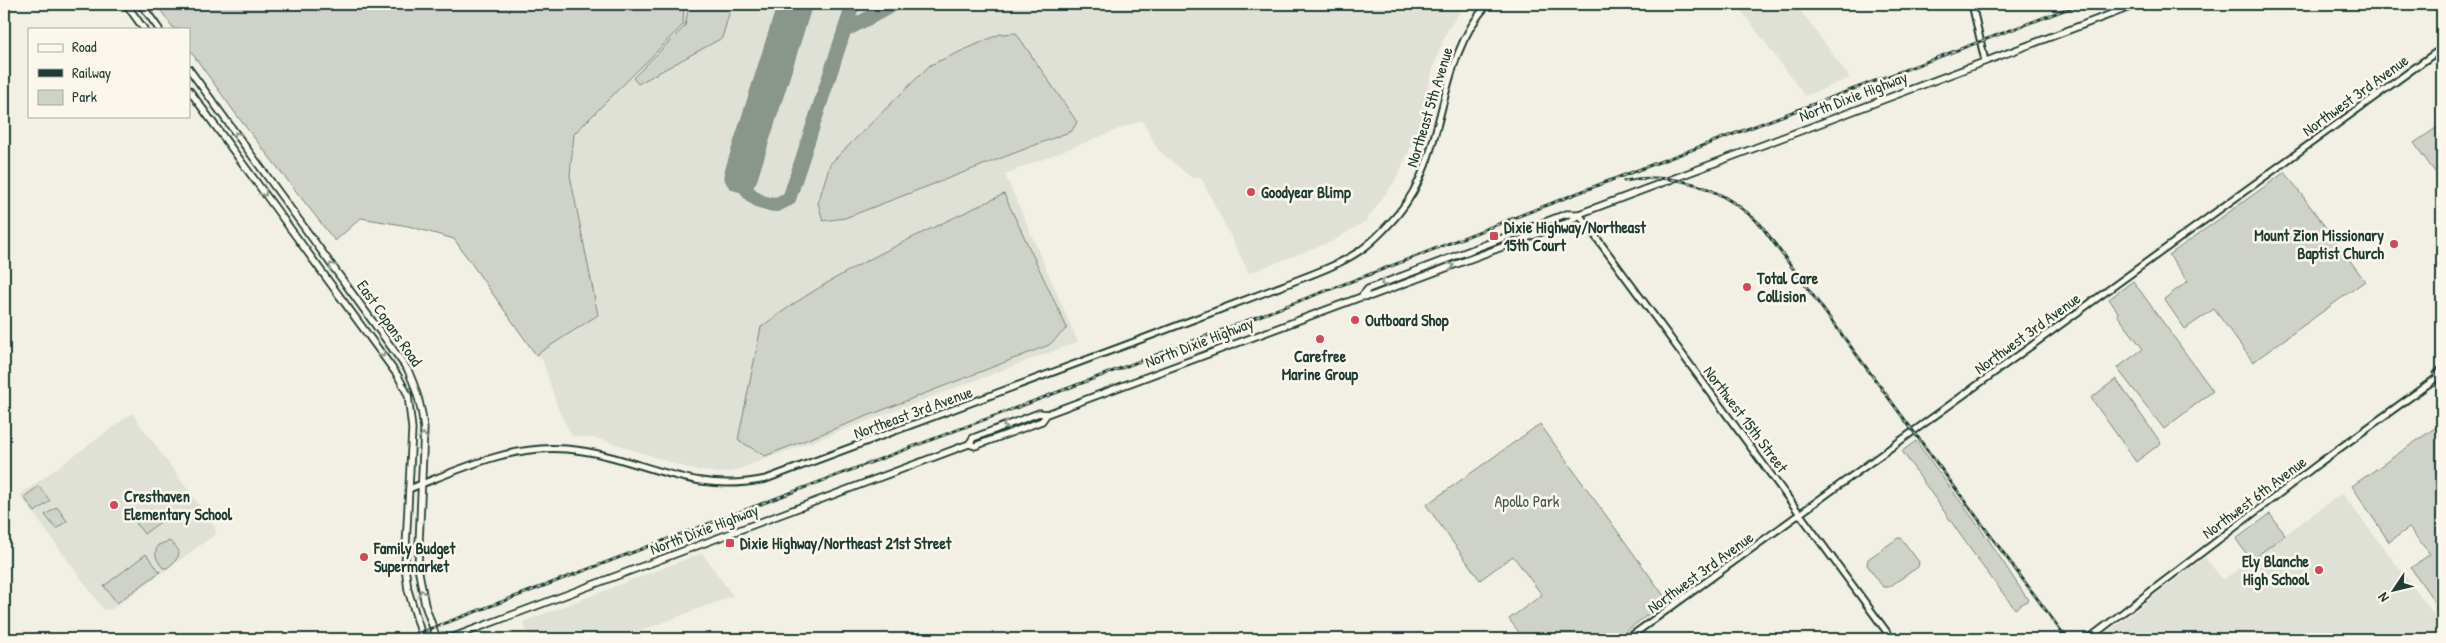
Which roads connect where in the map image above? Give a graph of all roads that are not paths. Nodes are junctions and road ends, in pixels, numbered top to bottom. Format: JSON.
{"nodes":[{"id":1,"x":126,"y":4,"type":"edge"},
{"id":2,"x":141,"y":4,"type":"edge"},
{"id":3,"x":1488,"y":4,"type":"edge"},
{"id":4,"x":1972,"y":4,"type":"edge"},
{"id":5,"x":2138,"y":4,"type":"edge"},
{"id":6,"x":143,"y":28,"type":"edge"},
{"id":7,"x":158,"y":28,"type":"edge"},
{"id":8,"x":2442,"y":48,"type":"edge"},
{"id":9,"x":1985,"y":61,"type":"junction"},
{"id":10,"x":190,"y":70,"type":"edge"},
{"id":11,"x":190,"y":91,"type":"edge"},
{"id":12,"x":1578,"y":214,"type":"junction"},
{"id":13,"x":1350,"y":257,"type":"joint"},
{"id":14,"x":2442,"y":369,"type":"edge"},
{"id":15,"x":2440,"y":378,"type":"edge"},
{"id":16,"x":421,"y":485,"type":"junction"},
{"id":17,"x":409,"y":489,"type":"junction"},
{"id":18,"x":1800,"y":514,"type":"junction"},
{"id":19,"x":424,"y":639,"type":"edge"},
{"id":20,"x":437,"y":639,"type":"edge"},
{"id":21,"x":448,"y":639,"type":"edge"},
{"id":22,"x":1627,"y":639,"type":"edge"},
{"id":23,"x":1892,"y":639,"type":"edge"},
{"id":24,"x":2088,"y":639,"type":"edge"}],
"edges":[{"from":1,"to":6,"type":"main road"},
{"from":2,"to":7,"type":"main road"},
{"from":3,"to":13,"type":"street","name":"Northeast 5th Avenue"},
{"from":4,"to":9,"type":"street"},
{"from":5,"to":9,"type":"main road","name":"North Dixie Highway"},
{"from":8,"to":18,"type":"street","name":"Northwest 3rd Avenue"},
{"from":9,"to":12,"type":"main road","name":"North Dixie Highway"},
{"from":16,"to":10,"type":"main road","name":"East Copans Road","one_way":true},
{"from":11,"to":17,"type":"main road","name":"East Copans Road","one_way":true},
{"from":12,"to":18,"type":"street","name":"Northwest 15th Street"},
{"from":12,"to":21,"type":"main road","name":"North Dixie Highway"},
{"from":13,"to":16,"type":"street","name":"Northeast 3rd Avenue"},
{"from":14,"to":15,"type":"street"},
{"from":15,"to":24,"type":"street","name":"Northwest 6th Avenue"},
{"from":16,"to":17,"type":"street"},
{"from":20,"to":16,"type":"main road","name":"East Copans Road","one_way":true},
{"from":17,"to":19,"type":"main road","name":"East Copans Road"},
{"from":18,"to":22,"type":"street","name":"Northwest 3rd Avenue"},
{"from":18,"to":23,"type":"street","name":"Northwest 15th Street"}]}
